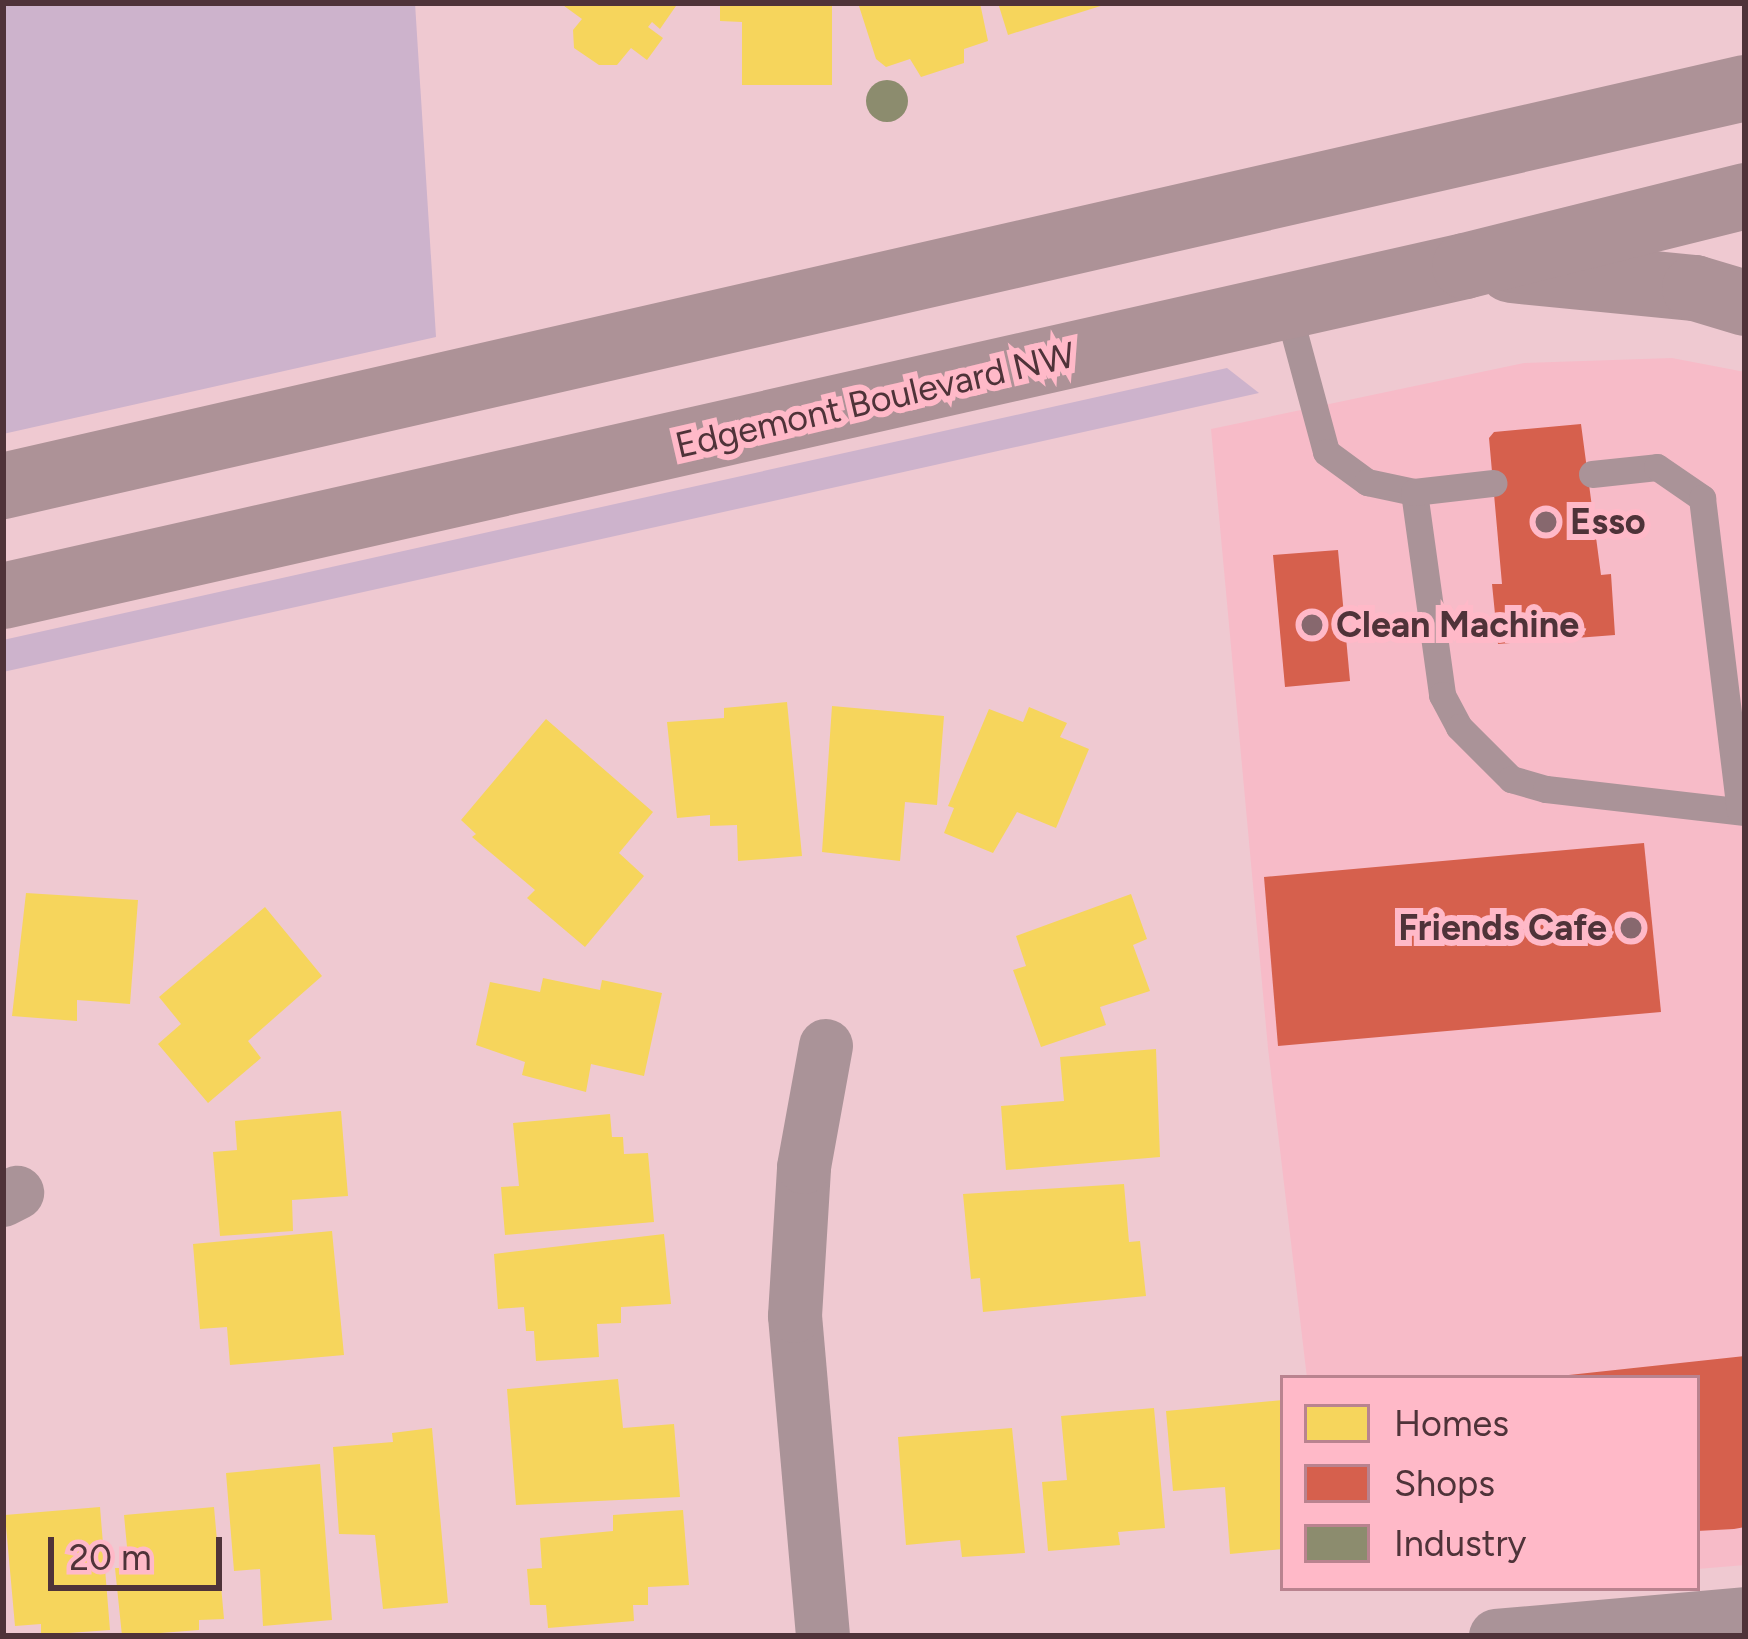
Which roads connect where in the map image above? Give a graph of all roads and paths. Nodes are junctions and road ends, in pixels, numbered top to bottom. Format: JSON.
{"nodes":[{"id":1,"x":1745,"y":88,"type":"edge"},
{"id":2,"x":1745,"y":196,"type":"edge"},
{"id":3,"x":1465,"y":266,"type":"junction"},
{"id":4,"x":1745,"y":303,"type":"edge"},
{"id":5,"x":1287,"y":307,"type":"junction"},
{"id":6,"x":1592,"y":474,"type":"dead end"},
{"id":7,"x":1493,"y":483,"type":"dead end"},
{"id":8,"x":3,"y":486,"type":"edge"},
{"id":9,"x":1414,"y":492,"type":"junction"},
{"id":10,"x":3,"y":596,"type":"edge"},
{"id":11,"x":1742,"y":812,"type":"edge"},
{"id":12,"x":826,"y":1046,"type":"dead end"},
{"id":13,"x":1745,"y":1614,"type":"edge"},
{"id":14,"x":823,"y":1636,"type":"edge"},
{"id":15,"x":1496,"y":1636,"type":"edge"}],
"edges":[{"from":1,"to":8,"type":"main road"},
{"from":2,"to":3,"type":"main road","name":"Edgemont Boulevard NW"},
{"from":3,"to":4,"type":"main road"},
{"from":3,"to":5,"type":"main road","name":"Edgemont Boulevard NW"},
{"from":5,"to":9,"type":"lane"},
{"from":5,"to":10,"type":"main road","name":"Edgemont Boulevard NW"},
{"from":6,"to":11,"type":"lane"},
{"from":7,"to":9,"type":"lane"},
{"from":9,"to":11,"type":"lane"},
{"from":12,"to":14,"type":"street"},
{"from":13,"to":15,"type":"street"}]}
